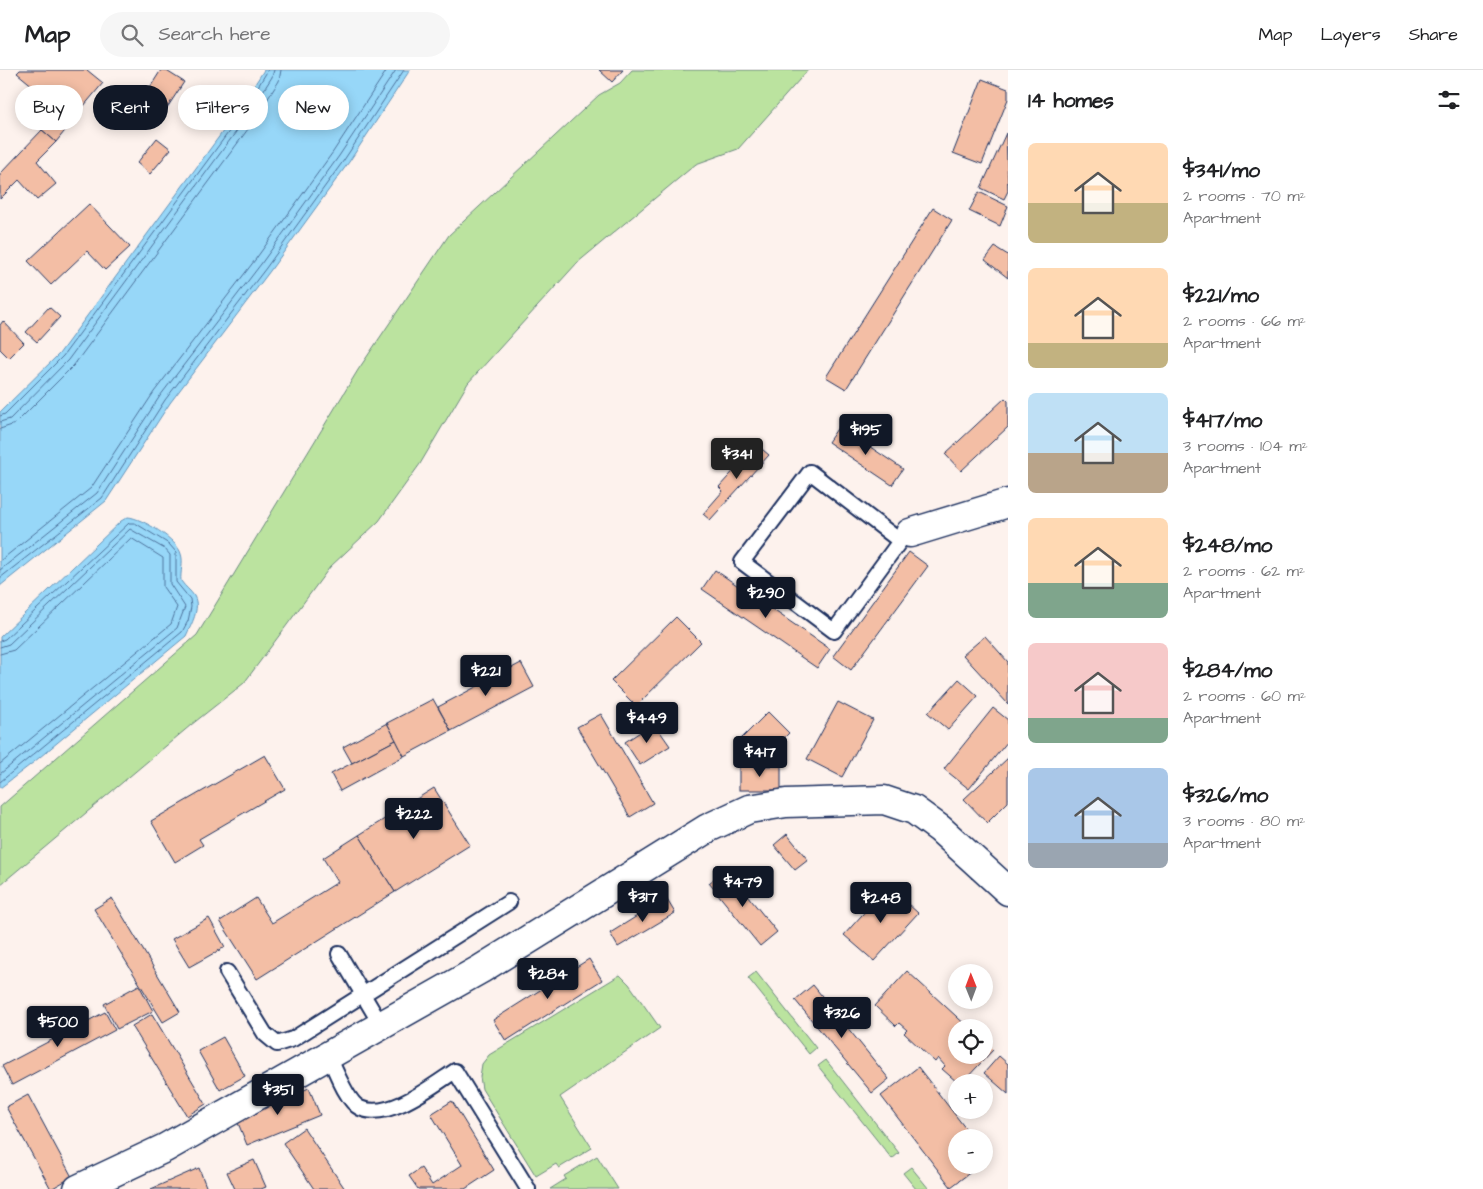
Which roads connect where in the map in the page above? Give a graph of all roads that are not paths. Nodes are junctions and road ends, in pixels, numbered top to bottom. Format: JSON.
{"nodes":[{"id":1,"x":1008,"y":504,"type":"edge"},
{"id":2,"x":905,"y":537,"type":"junction"},
{"id":3,"x":1008,"y":892,"type":"edge"},
{"id":4,"x":509,"y":902,"type":"dead end"},
{"id":5,"x":339,"y":954,"type":"dead end"},
{"id":6,"x":227,"y":972,"type":"dead end"},
{"id":7,"x":364,"y":993,"type":"junction"},
{"id":8,"x":381,"y":1025,"type":"junction"},
{"id":9,"x":328,"y":1054,"type":"junction"},
{"id":10,"x":78,"y":1189,"type":"edge"},
{"id":11,"x":528,"y":1189,"type":"edge"}],
"edges":[{"from":1,"to":2,"type":"street"},
{"from":2,"to":2,"type":"lane"},
{"from":3,"to":8,"type":"street"},
{"from":4,"to":7,"type":"lane"},
{"from":5,"to":7,"type":"lane"},
{"from":6,"to":7,"type":"lane"},
{"from":7,"to":8,"type":"lane"},
{"from":8,"to":9,"type":"street"},
{"from":9,"to":10,"type":"street"},
{"from":9,"to":11,"type":"lane"}]}
